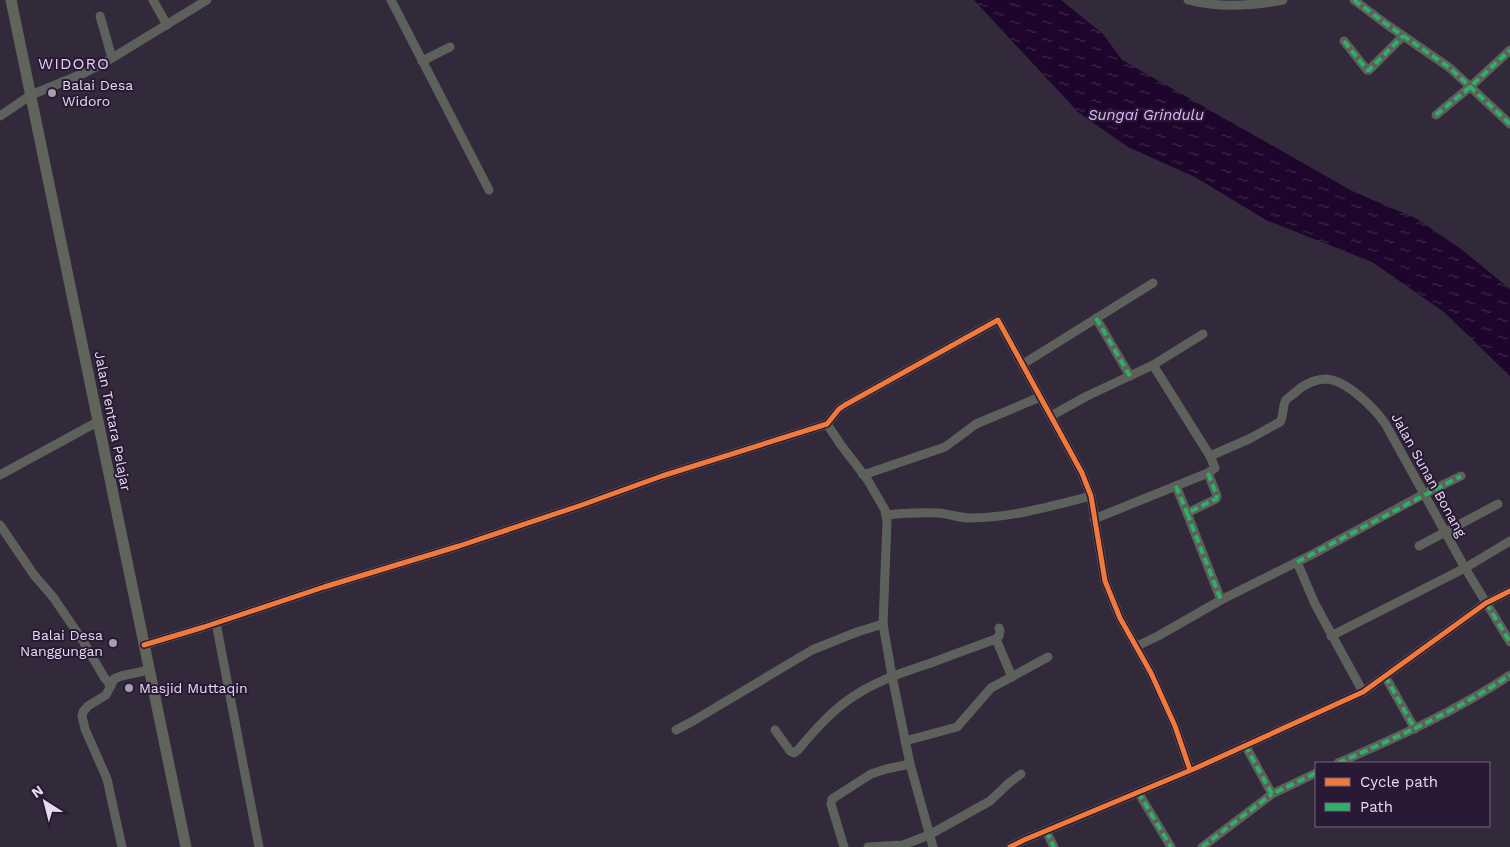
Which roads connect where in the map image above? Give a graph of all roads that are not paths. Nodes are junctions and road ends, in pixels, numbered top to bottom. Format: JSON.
{"nodes":[{"id":1,"x":13,"y":0,"type":"edge"},
{"id":2,"x":153,"y":0,"type":"edge"},
{"id":3,"x":207,"y":0,"type":"edge"},
{"id":4,"x":391,"y":0,"type":"edge"},
{"id":5,"x":1188,"y":0,"type":"edge"},
{"id":6,"x":1283,"y":0,"type":"edge"},
{"id":7,"x":1354,"y":0,"type":"edge"},
{"id":8,"x":100,"y":16,"type":"dead end"},
{"id":9,"x":167,"y":25,"type":"junction"},
{"id":10,"x":1403,"y":36,"type":"junction"},
{"id":11,"x":1344,"y":41,"type":"dead end"},
{"id":12,"x":450,"y":47,"type":"dead end"},
{"id":13,"x":1510,"y":50,"type":"edge"},
{"id":14,"x":112,"y":58,"type":"junction"},
{"id":15,"x":422,"y":61,"type":"junction"},
{"id":16,"x":1470,"y":87,"type":"junction"},
{"id":17,"x":31,"y":95,"type":"junction"},
{"id":18,"x":1436,"y":115,"type":"dead end"},
{"id":19,"x":0,"y":116,"type":"edge"},
{"id":20,"x":1510,"y":124,"type":"edge"},
{"id":21,"x":489,"y":190,"type":"dead end"},
{"id":22,"x":1153,"y":283,"type":"dead end"},
{"id":23,"x":1096,"y":318,"type":"junction"},
{"id":24,"x":1203,"y":334,"type":"dead end"},
{"id":25,"x":1023,"y":364,"type":"junction"},
{"id":26,"x":1153,"y":365,"type":"junction"},
{"id":27,"x":1130,"y":376,"type":"junction"},
{"id":28,"x":1040,"y":397,"type":"junction"},
{"id":29,"x":1051,"y":416,"type":"junction"},
{"id":30,"x":99,"y":421,"type":"junction"},
{"id":31,"x":827,"y":424,"type":"junction"},
{"id":32,"x":1210,"y":456,"type":"junction"},
{"id":33,"x":1208,"y":473,"type":"junction"},
{"id":34,"x":0,"y":475,"type":"edge"},
{"id":35,"x":863,"y":475,"type":"junction"},
{"id":36,"x":1461,"y":476,"type":"dead end"},
{"id":37,"x":1176,"y":486,"type":"junction"},
{"id":38,"x":1424,"y":494,"type":"junction"},
{"id":39,"x":1091,"y":496,"type":"junction"},
{"id":40,"x":1498,"y":504,"type":"dead end"},
{"id":41,"x":1187,"y":513,"type":"junction"},
{"id":42,"x":886,"y":515,"type":"junction"},
{"id":43,"x":1094,"y":519,"type":"junction"},
{"id":44,"x":0,"y":525,"type":"edge"},
{"id":45,"x":1446,"y":532,"type":"junction"},
{"id":46,"x":1510,"y":541,"type":"edge"},
{"id":47,"x":1419,"y":546,"type":"dead end"},
{"id":48,"x":1297,"y":562,"type":"junction"},
{"id":49,"x":1465,"y":568,"type":"junction"},
{"id":50,"x":1510,"y":591,"type":"edge"},
{"id":51,"x":1221,"y":600,"type":"junction"},
{"id":52,"x":1486,"y":603,"type":"junction"},
{"id":53,"x":216,"y":623,"type":"junction"},
{"id":54,"x":883,"y":624,"type":"junction"},
{"id":55,"x":999,"y":628,"type":"dead end"},
{"id":56,"x":1331,"y":636,"type":"junction"},
{"id":57,"x":996,"y":639,"type":"junction"},
{"id":58,"x":1510,"y":642,"type":"edge"},
{"id":59,"x":144,"y":645,"type":"junction"},
{"id":60,"x":1137,"y":646,"type":"junction"},
{"id":61,"x":1048,"y":657,"type":"dead end"},
{"id":62,"x":149,"y":670,"type":"junction"},
{"id":63,"x":1510,"y":675,"type":"edge"},
{"id":64,"x":892,"y":676,"type":"junction"},
{"id":65,"x":1385,"y":676,"type":"junction"},
{"id":66,"x":1012,"y":677,"type":"junction"},
{"id":67,"x":111,"y":686,"type":"junction"},
{"id":68,"x":1363,"y":692,"type":"junction"},
{"id":69,"x":1415,"y":729,"type":"junction"},
{"id":70,"x":676,"y":730,"type":"dead end"},
{"id":71,"x":775,"y":730,"type":"dead end"},
{"id":72,"x":905,"y":741,"type":"junction"},
{"id":73,"x":1245,"y":745,"type":"junction"},
{"id":74,"x":1340,"y":762,"type":"edge"},
{"id":75,"x":910,"y":764,"type":"junction"},
{"id":76,"x":1190,"y":770,"type":"junction"},
{"id":77,"x":1315,"y":773,"type":"edge"},
{"id":78,"x":1021,"y":774,"type":"dead end"},
{"id":79,"x":1138,"y":792,"type":"junction"},
{"id":80,"x":1272,"y":794,"type":"junction"},
{"id":81,"x":1046,"y":831,"type":"junction"},
{"id":82,"x":929,"y":835,"type":"junction"},
{"id":83,"x":122,"y":847,"type":"edge"},
{"id":84,"x":186,"y":847,"type":"edge"},
{"id":85,"x":258,"y":847,"type":"edge"},
{"id":86,"x":844,"y":847,"type":"edge"},
{"id":87,"x":868,"y":847,"type":"edge"},
{"id":88,"x":933,"y":847,"type":"edge"},
{"id":89,"x":1010,"y":847,"type":"edge"},
{"id":90,"x":1054,"y":847,"type":"edge"},
{"id":91,"x":1171,"y":847,"type":"edge"},
{"id":92,"x":1202,"y":847,"type":"edge"}],
"edges":[{"from":1,"to":17,"type":"main road","name":"Jalan Tentara Pelajar"},
{"from":2,"to":9,"type":"street"},
{"from":3,"to":9,"type":"street"},
{"from":4,"to":15,"type":"street"},
{"from":5,"to":6,"type":"street"},
{"from":7,"to":10,"type":"street"},
{"from":8,"to":14,"type":"street"},
{"from":9,"to":14,"type":"street"},
{"from":10,"to":11,"type":"street"},
{"from":10,"to":16,"type":"street"},
{"from":12,"to":15,"type":"street"},
{"from":13,"to":16,"type":"street"},
{"from":14,"to":17,"type":"street"},
{"from":15,"to":21,"type":"street"},
{"from":16,"to":18,"type":"street"},
{"from":16,"to":20,"type":"street"},
{"from":17,"to":19,"type":"street"},
{"from":17,"to":30,"type":"main road","name":"Jalan Tentara Pelajar"},
{"from":22,"to":23,"type":"street"},
{"from":23,"to":25,"type":"street"},
{"from":23,"to":27,"type":"street"},
{"from":24,"to":26,"type":"street"},
{"from":25,"to":28,"type":"street"},
{"from":25,"to":31,"type":"street"},
{"from":26,"to":27,"type":"street"},
{"from":26,"to":32,"type":"street"},
{"from":27,"to":29,"type":"street"},
{"from":28,"to":29,"type":"street"},
{"from":28,"to":35,"type":"street"},
{"from":29,"to":39,"type":"street"},
{"from":30,"to":34,"type":"street"},
{"from":30,"to":59,"type":"main road","name":"Jalan Tentara Pelajar"},
{"from":31,"to":35,"type":"street"},
{"from":31,"to":53,"type":"street"},
{"from":32,"to":33,"type":"street"},
{"from":32,"to":38,"type":"street","name":"Jalan Sunan Bonang"},
{"from":33,"to":37,"type":"street"},
{"from":33,"to":41,"type":"street"},
{"from":35,"to":42,"type":"street"},
{"from":36,"to":38,"type":"street"},
{"from":37,"to":41,"type":"street"},
{"from":37,"to":43,"type":"street"},
{"from":38,"to":45,"type":"street","name":"Jalan Sunan Bonang"},
{"from":38,"to":48,"type":"street"},
{"from":39,"to":42,"type":"street"},
{"from":39,"to":43,"type":"street"},
{"from":40,"to":45,"type":"street"},
{"from":41,"to":51,"type":"street"},
{"from":42,"to":54,"type":"street"},
{"from":43,"to":60,"type":"street"},
{"from":44,"to":67,"type":"street"},
{"from":45,"to":47,"type":"street"},
{"from":45,"to":49,"type":"street","name":"Jalan Sunan Bonang"},
{"from":46,"to":49,"type":"street"},
{"from":48,"to":51,"type":"street"},
{"from":48,"to":56,"type":"street"},
{"from":49,"to":52,"type":"street","name":"Jalan Sunan Bonang"},
{"from":49,"to":56,"type":"street"},
{"from":50,"to":52,"type":"street"},
{"from":51,"to":60,"type":"street"},
{"from":52,"to":58,"type":"street","name":"Jalan Sunan Bonang"},
{"from":52,"to":65,"type":"street"},
{"from":53,"to":59,"type":"street"},
{"from":53,"to":85,"type":"street"},
{"from":54,"to":64,"type":"street"},
{"from":54,"to":70,"type":"street"},
{"from":55,"to":57,"type":"street"},
{"from":56,"to":68,"type":"street"},
{"from":57,"to":64,"type":"street"},
{"from":57,"to":66,"type":"street"},
{"from":59,"to":62,"type":"main road","name":"Jalan Tentara Pelajar"},
{"from":60,"to":76,"type":"street"},
{"from":61,"to":66,"type":"street"},
{"from":62,"to":67,"type":"street"},
{"from":62,"to":84,"type":"main road","name":"Jalan Tentara Pelajar"},
{"from":63,"to":69,"type":"street"},
{"from":64,"to":71,"type":"street"},
{"from":64,"to":72,"type":"street"},
{"from":65,"to":68,"type":"street"},
{"from":65,"to":69,"type":"street"},
{"from":66,"to":72,"type":"street"},
{"from":67,"to":83,"type":"street"},
{"from":68,"to":73,"type":"street"},
{"from":69,"to":74,"type":"street"},
{"from":72,"to":75,"type":"street"},
{"from":73,"to":76,"type":"street"},
{"from":73,"to":80,"type":"street"},
{"from":75,"to":82,"type":"street"},
{"from":75,"to":86,"type":"street"},
{"from":76,"to":79,"type":"street"},
{"from":77,"to":80,"type":"street"},
{"from":78,"to":82,"type":"street"},
{"from":79,"to":81,"type":"street"},
{"from":79,"to":91,"type":"street"},
{"from":80,"to":92,"type":"street"},
{"from":81,"to":89,"type":"street"},
{"from":81,"to":90,"type":"street"},
{"from":82,"to":87,"type":"street"},
{"from":82,"to":88,"type":"street"}]}
